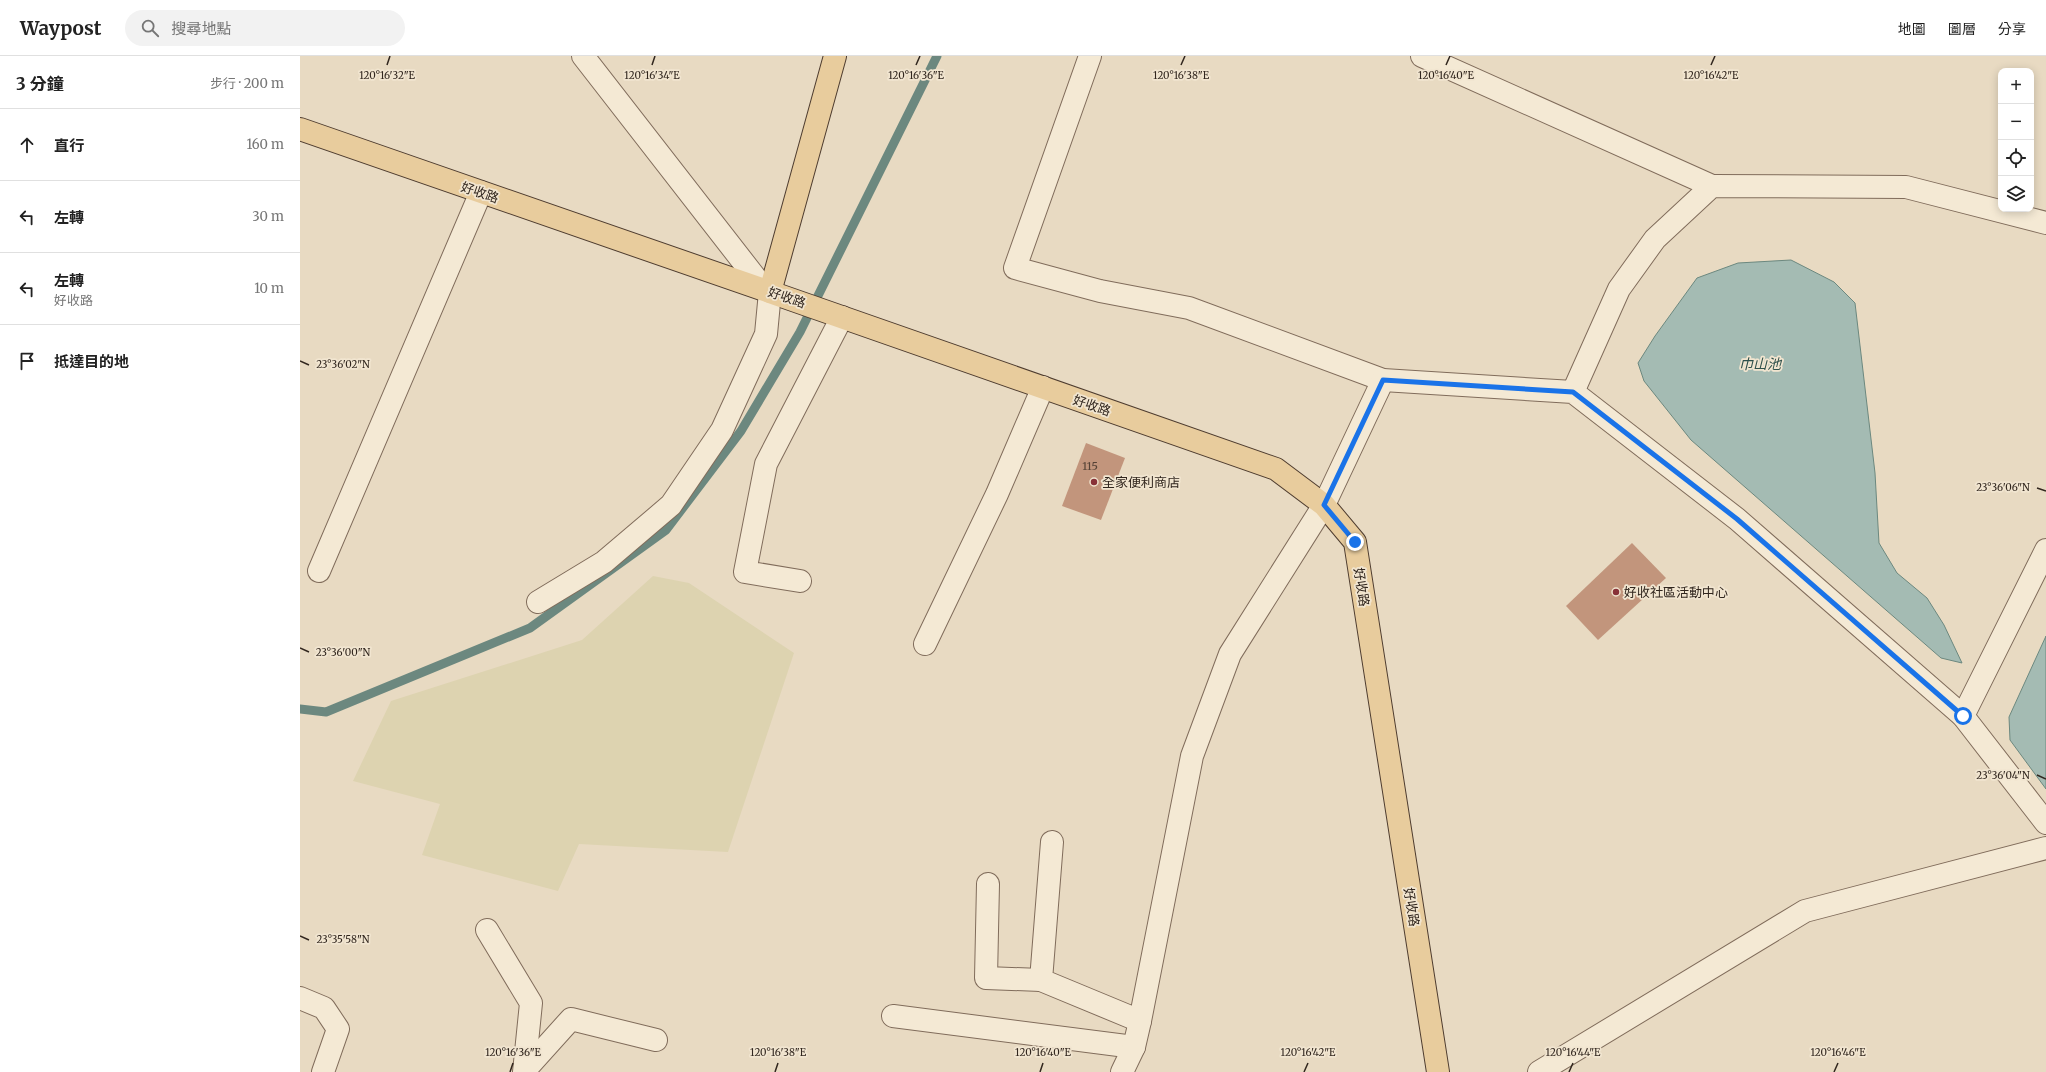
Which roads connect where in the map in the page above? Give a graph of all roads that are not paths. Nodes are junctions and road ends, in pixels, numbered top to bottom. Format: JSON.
{"nodes":[{"id":1,"x":584,"y":56,"type":"edge"},
{"id":2,"x":835,"y":56,"type":"edge"},
{"id":3,"x":1090,"y":56,"type":"edge"},
{"id":4,"x":1422,"y":56,"type":"edge"},
{"id":5,"x":300,"y":129,"type":"edge"},
{"id":6,"x":1712,"y":186,"type":"junction"},
{"id":7,"x":481,"y":192,"type":"junction"},
{"id":8,"x":2046,"y":223,"type":"edge"},
{"id":9,"x":768,"y":291,"type":"junction"},
{"id":10,"x":842,"y":317,"type":"junction"},
{"id":11,"x":1383,"y":380,"type":"junction"},
{"id":12,"x":1044,"y":387,"type":"junction"},
{"id":13,"x":1573,"y":392,"type":"junction"},
{"id":14,"x":1324,"y":505,"type":"junction"},
{"id":15,"x":2046,"y":550,"type":"edge"},
{"id":16,"x":319,"y":571,"type":"dead end"},
{"id":17,"x":800,"y":581,"type":"dead end"},
{"id":18,"x":538,"y":602,"type":"dead end"},
{"id":19,"x":925,"y":644,"type":"dead end"},
{"id":20,"x":1963,"y":716,"type":"junction"},
{"id":21,"x":2046,"y":823,"type":"edge"},
{"id":22,"x":1052,"y":842,"type":"dead end"},
{"id":23,"x":2046,"y":848,"type":"edge"},
{"id":24,"x":988,"y":884,"type":"dead end"},
{"id":25,"x":487,"y":930,"type":"dead end"},
{"id":26,"x":1042,"y":980,"type":"junction"},
{"id":27,"x":300,"y":998,"type":"edge"},
{"id":28,"x":893,"y":1016,"type":"dead end"},
{"id":29,"x":1140,"y":1021,"type":"junction"},
{"id":30,"x":656,"y":1040,"type":"dead end"},
{"id":31,"x":1134,"y":1047,"type":"junction"},
{"id":32,"x":524,"y":1071,"type":"edge"},
{"id":33,"x":323,"y":1072,"type":"edge"},
{"id":34,"x":1122,"y":1072,"type":"edge"},
{"id":35,"x":1438,"y":1072,"type":"edge"},
{"id":36,"x":1539,"y":1072,"type":"edge"}],
"edges":[{"from":1,"to":9,"type":"street"},
{"from":2,"to":9,"type":"main road"},
{"from":3,"to":11,"type":"street"},
{"from":4,"to":6,"type":"street"},
{"from":5,"to":7,"type":"main road","name":"好收路"},
{"from":6,"to":8,"type":"street"},
{"from":6,"to":13,"type":"street"},
{"from":7,"to":9,"type":"main road","name":"好收路"},
{"from":7,"to":16,"type":"street"},
{"from":9,"to":10,"type":"main road","name":"好收路"},
{"from":9,"to":18,"type":"street"},
{"from":10,"to":12,"type":"main road","name":"好收路"},
{"from":10,"to":17,"type":"street"},
{"from":11,"to":13,"type":"street"},
{"from":11,"to":14,"type":"street"},
{"from":12,"to":14,"type":"main road","name":"好收路"},
{"from":12,"to":19,"type":"street"},
{"from":13,"to":20,"type":"street"},
{"from":14,"to":29,"type":"street"},
{"from":14,"to":35,"type":"main road","name":"好收路"},
{"from":15,"to":20,"type":"street"},
{"from":20,"to":21,"type":"street"},
{"from":22,"to":26,"type":"street"},
{"from":23,"to":36,"type":"street"},
{"from":24,"to":26,"type":"street"},
{"from":25,"to":32,"type":"street"},
{"from":26,"to":29,"type":"street"},
{"from":27,"to":33,"type":"street"},
{"from":28,"to":31,"type":"street"},
{"from":29,"to":31,"type":"street"},
{"from":30,"to":32,"type":"street"},
{"from":31,"to":34,"type":"street"}]}
